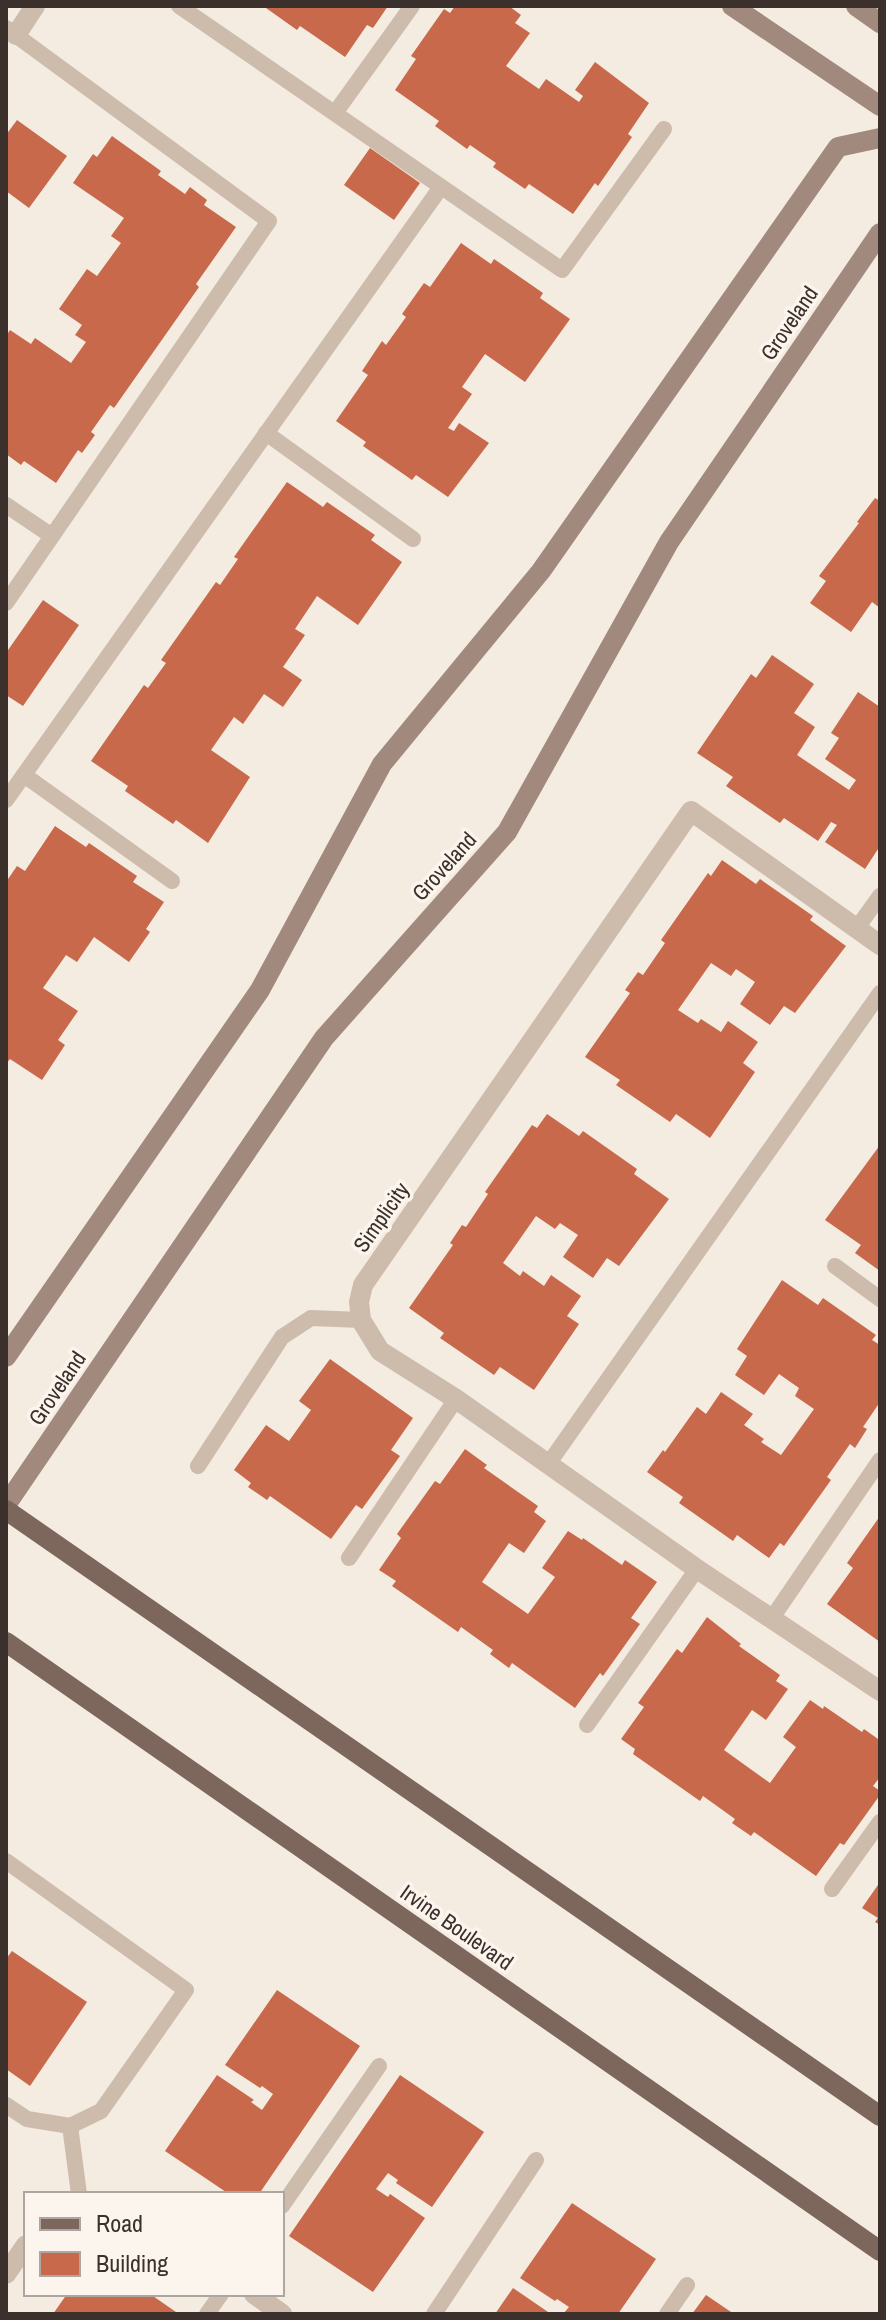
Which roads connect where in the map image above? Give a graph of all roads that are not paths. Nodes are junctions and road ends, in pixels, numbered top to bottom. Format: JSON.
{"nodes":[{"id":1,"x":35,"y":6,"type":"edge"},
{"id":2,"x":179,"y":6,"type":"edge"},
{"id":3,"x":412,"y":6,"type":"edge"},
{"id":4,"x":732,"y":6,"type":"edge"},
{"id":5,"x":856,"y":6,"type":"edge"},
{"id":6,"x":880,"y":23,"type":"edge"},
{"id":7,"x":11,"y":31,"type":"edge"},
{"id":8,"x":880,"y":106,"type":"edge"},
{"id":9,"x":335,"y":113,"type":"junction"},
{"id":10,"x":664,"y":129,"type":"dead end"},
{"id":11,"x":880,"y":138,"type":"edge"},
{"id":12,"x":441,"y":187,"type":"junction"},
{"id":13,"x":880,"y":233,"type":"edge"},
{"id":14,"x":266,"y":433,"type":"junction"},
{"id":15,"x":6,"y":505,"type":"edge"},
{"id":16,"x":52,"y":536,"type":"junction"},
{"id":17,"x":413,"y":539,"type":"dead end"},
{"id":18,"x":6,"y":603,"type":"edge"},
{"id":19,"x":24,"y":775,"type":"junction"},
{"id":20,"x":6,"y":800,"type":"edge"},
{"id":21,"x":172,"y":881,"type":"dead end"},
{"id":22,"x":880,"y":896,"type":"edge"},
{"id":23,"x":857,"y":928,"type":"junction"},
{"id":24,"x":880,"y":945,"type":"edge"},
{"id":25,"x":880,"y":993,"type":"edge"},
{"id":26,"x":835,"y":1266,"type":"dead end"},
{"id":27,"x":880,"y":1299,"type":"edge"},
{"id":28,"x":361,"y":1320,"type":"junction"},
{"id":29,"x":6,"y":1357,"type":"edge"},
{"id":30,"x":456,"y":1399,"type":"junction"},
{"id":31,"x":880,"y":1460,"type":"edge"},
{"id":32,"x":549,"y":1463,"type":"junction"},
{"id":33,"x":198,"y":1466,"type":"dead end"},
{"id":34,"x":6,"y":1507,"type":"edge"},
{"id":35,"x":349,"y":1558,"type":"dead end"},
{"id":36,"x":697,"y":1569,"type":"junction"},
{"id":37,"x":772,"y":1618,"type":"junction"},
{"id":38,"x":6,"y":1642,"type":"edge"},
{"id":39,"x":880,"y":1691,"type":"edge"},
{"id":40,"x":587,"y":1725,"type":"dead end"},
{"id":41,"x":880,"y":1822,"type":"edge"},
{"id":42,"x":6,"y":1861,"type":"edge"},
{"id":43,"x":832,"y":1889,"type":"dead end"},
{"id":44,"x":379,"y":2066,"type":"dead end"},
{"id":45,"x":6,"y":2105,"type":"edge"},
{"id":46,"x":880,"y":2116,"type":"edge"},
{"id":47,"x":70,"y":2126,"type":"junction"},
{"id":48,"x":536,"y":2160,"type":"dead end"},
{"id":49,"x":79,"y":2192,"type":"edge"},
{"id":50,"x":284,"y":2203,"type":"edge"},
{"id":51,"x":24,"y":2248,"type":"edge"},
{"id":52,"x":880,"y":2251,"type":"edge"},
{"id":53,"x":6,"y":2274,"type":"edge"},
{"id":54,"x":687,"y":2285,"type":"dead end"},
{"id":55,"x":220,"y":2296,"type":"edge"},
{"id":56,"x":257,"y":2296,"type":"edge"},
{"id":57,"x":207,"y":2314,"type":"edge"},
{"id":58,"x":282,"y":2314,"type":"edge"},
{"id":59,"x":434,"y":2314,"type":"edge"},
{"id":60,"x":667,"y":2314,"type":"edge"}],
"edges":[{"from":1,"to":7,"type":"street"},
{"from":2,"to":9,"type":"lane"},
{"from":3,"to":9,"type":"lane"},
{"from":4,"to":8,"type":"street"},
{"from":5,"to":6,"type":"street"},
{"from":7,"to":16,"type":"lane"},
{"from":9,"to":12,"type":"lane"},
{"from":10,"to":12,"type":"lane"},
{"from":11,"to":29,"type":"street"},
{"from":12,"to":14,"type":"lane"},
{"from":13,"to":34,"type":"street","name":"Groveland"},
{"from":14,"to":17,"type":"lane"},
{"from":14,"to":19,"type":"lane"},
{"from":15,"to":16,"type":"lane"},
{"from":16,"to":18,"type":"lane"},
{"from":19,"to":20,"type":"lane"},
{"from":19,"to":21,"type":"lane"},
{"from":22,"to":23,"type":"lane"},
{"from":23,"to":24,"type":"street","name":"Simplicity"},
{"from":23,"to":28,"type":"street","name":"Simplicity"},
{"from":25,"to":32,"type":"lane"},
{"from":26,"to":27,"type":"lane"},
{"from":28,"to":30,"type":"street"},
{"from":28,"to":33,"type":"lane"},
{"from":30,"to":32,"type":"street"},
{"from":30,"to":35,"type":"lane"},
{"from":31,"to":37,"type":"lane"},
{"from":32,"to":36,"type":"street"},
{"from":34,"to":46,"type":"main road"},
{"from":36,"to":37,"type":"street"},
{"from":36,"to":40,"type":"lane"},
{"from":37,"to":39,"type":"street"},
{"from":38,"to":52,"type":"main road","name":"Irvine Boulevard"},
{"from":41,"to":43,"type":"lane"},
{"from":42,"to":47,"type":"lane"},
{"from":44,"to":50,"type":"lane"},
{"from":45,"to":47,"type":"lane"},
{"from":47,"to":49,"type":"lane"},
{"from":48,"to":59,"type":"lane"},
{"from":51,"to":53,"type":"street"},
{"from":54,"to":60,"type":"lane"},
{"from":55,"to":57,"type":"lane"},
{"from":56,"to":58,"type":"street"}]}
